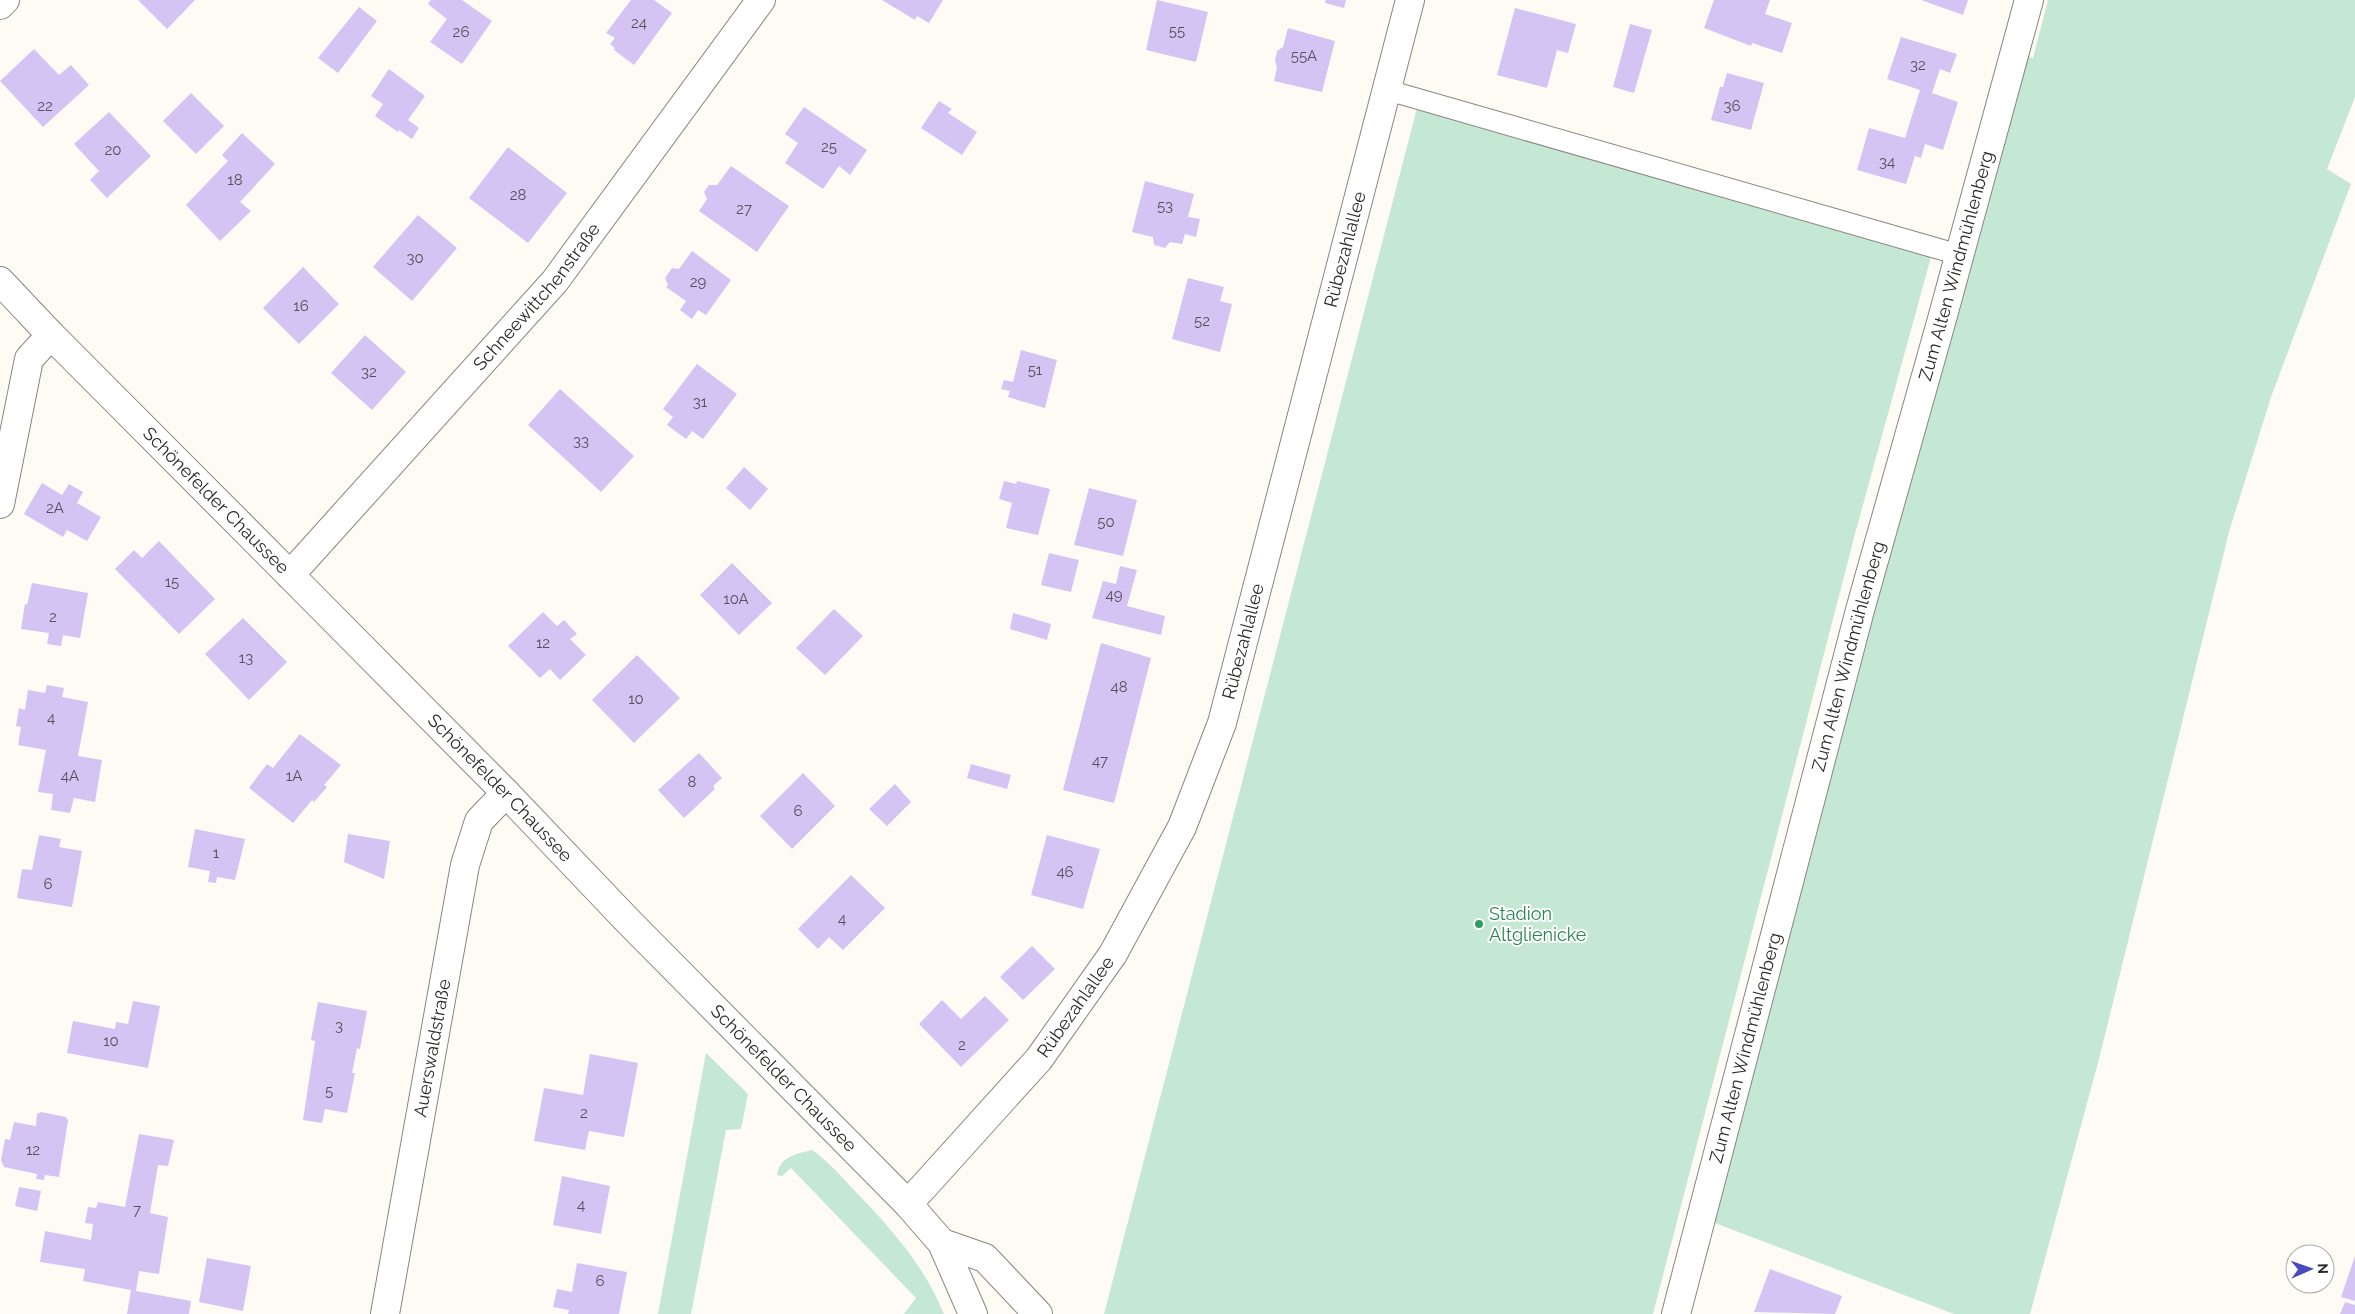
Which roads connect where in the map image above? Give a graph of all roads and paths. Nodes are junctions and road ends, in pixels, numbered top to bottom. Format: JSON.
{"nodes":[{"id":1,"x":5,"y":0,"type":"edge"},
{"id":2,"x":761,"y":0,"type":"edge"},
{"id":3,"x":1410,"y":0,"type":"edge"},
{"id":4,"x":2029,"y":0,"type":"edge"},
{"id":5,"x":0,"y":5,"type":"edge"},
{"id":6,"x":1386,"y":90,"type":"junction"},
{"id":7,"x":1960,"y":255,"type":"junction"},
{"id":8,"x":0,"y":281,"type":"edge"},
{"id":9,"x":51,"y":335,"type":"junction"},
{"id":10,"x":0,"y":504,"type":"edge"},
{"id":11,"x":290,"y":575,"type":"junction"},
{"id":12,"x":506,"y":793,"type":"junction"},
{"id":13,"x":908,"y":1204,"type":"junction"},
{"id":14,"x":942,"y":1243,"type":"junction"},
{"id":15,"x":385,"y":1314,"type":"edge"},
{"id":16,"x":973,"y":1314,"type":"edge"},
{"id":17,"x":1038,"y":1314,"type":"edge"},
{"id":18,"x":1676,"y":1314,"type":"edge"}],
"edges":[{"from":1,"to":5,"type":"street"},
{"from":2,"to":11,"type":"street","name":"Schneewittchenstraße"},
{"from":3,"to":6,"type":"street","name":"Rübezahlallee"},
{"from":4,"to":7,"type":"street","name":"Zum Alten Windmühlenberg"},
{"from":6,"to":7,"type":"lane"},
{"from":6,"to":13,"type":"street","name":"Rübezahlallee"},
{"from":7,"to":18,"type":"street","name":"Zum Alten Windmühlenberg"},
{"from":8,"to":9,"type":"street","name":"Schönefelder Chaussee"},
{"from":9,"to":10,"type":"street"},
{"from":9,"to":11,"type":"street","name":"Schönefelder Chaussee"},
{"from":11,"to":12,"type":"street","name":"Schönefelder Chaussee"},
{"from":12,"to":13,"type":"street","name":"Schönefelder Chaussee"},
{"from":12,"to":15,"type":"street","name":"Auerswaldstraße"},
{"from":13,"to":14,"type":"street","name":"Schönefelder Chaussee"},
{"from":14,"to":16,"type":"street","name":"Schönefelder Chaussee"},
{"from":14,"to":17,"type":"street"}]}
